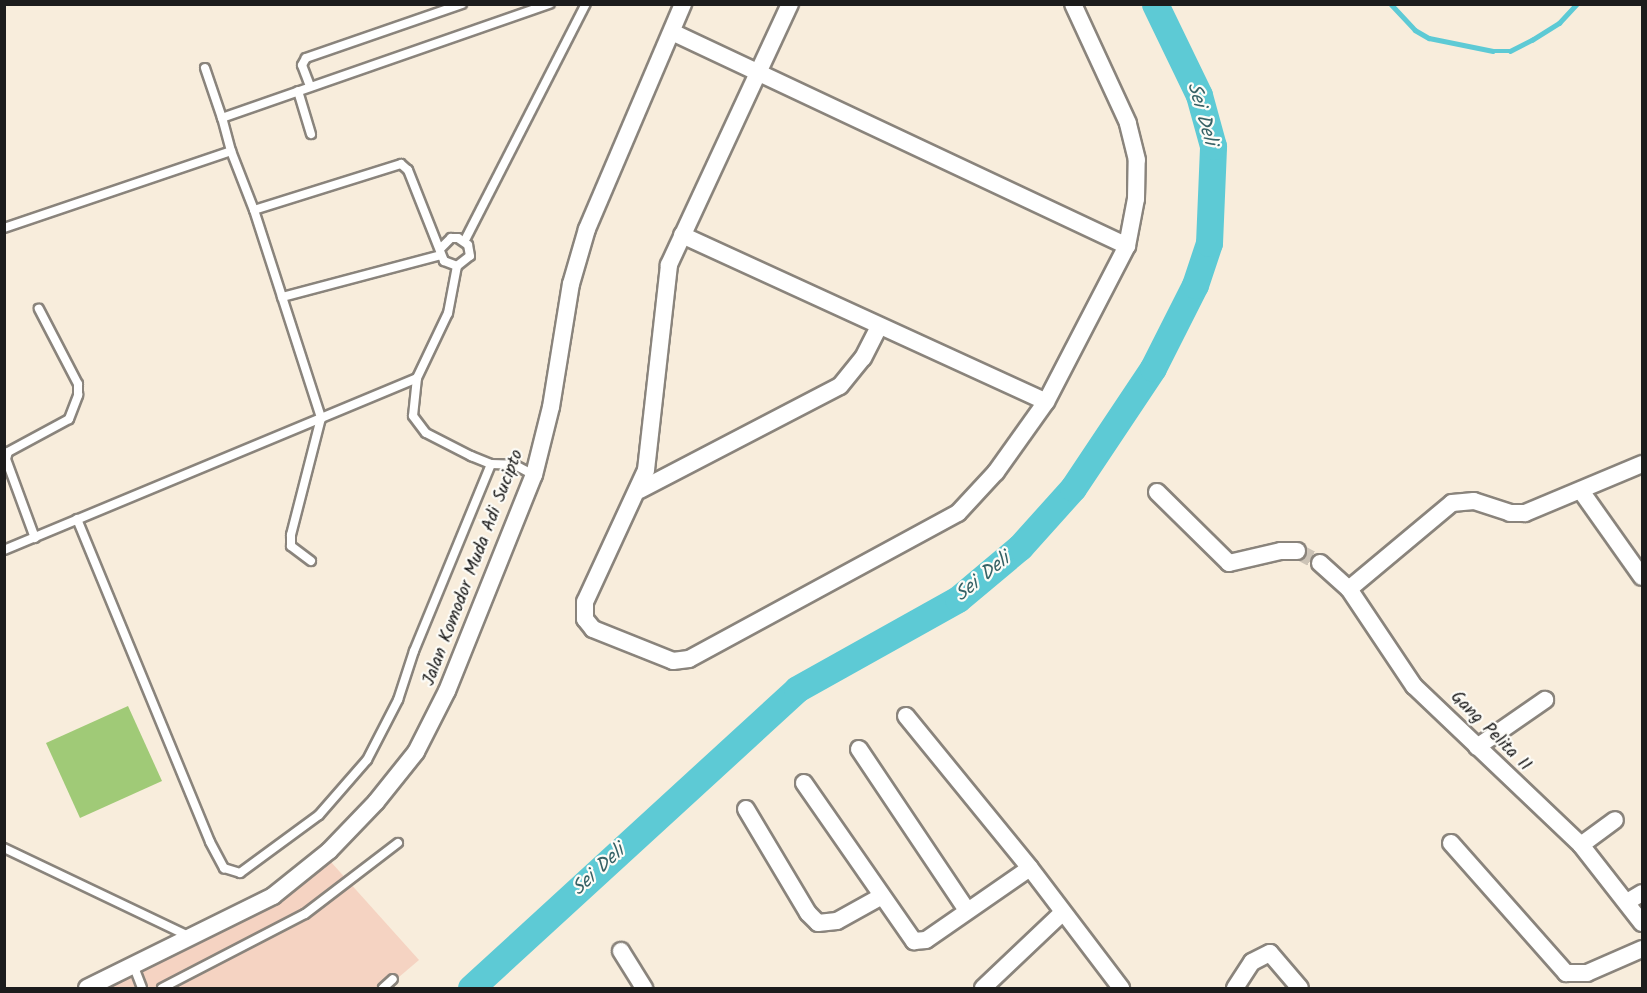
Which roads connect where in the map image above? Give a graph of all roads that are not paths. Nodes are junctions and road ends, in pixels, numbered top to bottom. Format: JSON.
{"nodes":[{"id":1,"x":462,"y":4,"type":"edge"},
{"id":2,"x":550,"y":4,"type":"edge"},
{"id":3,"x":586,"y":4,"type":"edge"},
{"id":4,"x":683,"y":4,"type":"edge"},
{"id":5,"x":790,"y":4,"type":"edge"},
{"id":6,"x":1073,"y":4,"type":"edge"},
{"id":7,"x":672,"y":32,"type":"junction"},
{"id":8,"x":205,"y":68,"type":"dead end"},
{"id":9,"x":759,"y":72,"type":"junction"},
{"id":10,"x":310,"y":86,"type":"junction"},
{"id":11,"x":298,"y":91,"type":"junction"},
{"id":12,"x":222,"y":118,"type":"junction"},
{"id":13,"x":311,"y":134,"type":"dead end"},
{"id":14,"x":231,"y":151,"type":"junction"},
{"id":15,"x":254,"y":210,"type":"junction"},
{"id":16,"x":4,"y":228,"type":"edge"},
{"id":17,"x":682,"y":235,"type":"junction"},
{"id":18,"x":465,"y":240,"type":"junction"},
{"id":19,"x":1127,"y":246,"type":"junction"},
{"id":20,"x":441,"y":251,"type":"junction"},
{"id":21,"x":457,"y":266,"type":"junction"},
{"id":22,"x":282,"y":297,"type":"junction"},
{"id":23,"x":39,"y":309,"type":"dead end"},
{"id":24,"x":879,"y":327,"type":"junction"},
{"id":25,"x":417,"y":378,"type":"junction"},
{"id":26,"x":1046,"y":402,"type":"junction"},
{"id":27,"x":321,"y":418,"type":"junction"},
{"id":28,"x":491,"y":464,"type":"junction"},
{"id":29,"x":1642,"y":464,"type":"edge"},
{"id":30,"x":534,"y":475,"type":"junction"},
{"id":31,"x":640,"y":490,"type":"junction"},
{"id":32,"x":1581,"y":491,"type":"junction"},
{"id":33,"x":1157,"y":492,"type":"dead end"},
{"id":34,"x":77,"y":519,"type":"junction"},
{"id":35,"x":35,"y":537,"type":"junction"},
{"id":36,"x":4,"y":550,"type":"edge"},
{"id":37,"x":1297,"y":551,"type":"tunnel mouth"},
{"id":38,"x":311,"y":561,"type":"dead end"},
{"id":39,"x":1320,"y":563,"type":"tunnel mouth"},
{"id":40,"x":1642,"y":577,"type":"edge"},
{"id":41,"x":1349,"y":589,"type":"junction"},
{"id":42,"x":1545,"y":700,"type":"dead end"},
{"id":43,"x":906,"y":716,"type":"dead end"},
{"id":44,"x":1477,"y":747,"type":"junction"},
{"id":45,"x":859,"y":749,"type":"dead end"},
{"id":46,"x":804,"y":783,"type":"dead end"},
{"id":47,"x":746,"y":809,"type":"dead end"},
{"id":48,"x":1615,"y":820,"type":"dead end"},
{"id":49,"x":398,"y":843,"type":"dead end"},
{"id":50,"x":1451,"y":843,"type":"dead end"},
{"id":51,"x":1581,"y":845,"type":"junction"},
{"id":52,"x":4,"y":848,"type":"edge"},
{"id":53,"x":1030,"y":868,"type":"junction"},
{"id":54,"x":1642,"y":892,"type":"edge"},
{"id":55,"x":882,"y":896,"type":"junction"},
{"id":56,"x":1627,"y":902,"type":"junction"},
{"id":57,"x":966,"y":909,"type":"junction"},
{"id":58,"x":1062,"y":913,"type":"junction"},
{"id":59,"x":1642,"y":923,"type":"edge"},
{"id":60,"x":194,"y":938,"type":"junction"},
{"id":61,"x":1642,"y":949,"type":"edge"},
{"id":62,"x":621,"y":951,"type":"dead end"},
{"id":63,"x":134,"y":967,"type":"junction"},
{"id":64,"x":393,"y":979,"type":"dead end"},
{"id":65,"x":1574,"y":982,"type":"edge"},
{"id":66,"x":87,"y":988,"type":"edge"},
{"id":67,"x":142,"y":988,"type":"edge"},
{"id":68,"x":162,"y":988,"type":"edge"},
{"id":69,"x":384,"y":988,"type":"edge"},
{"id":70,"x":644,"y":988,"type":"edge"},
{"id":71,"x":983,"y":988,"type":"edge"},
{"id":72,"x":1121,"y":988,"type":"edge"},
{"id":73,"x":1235,"y":988,"type":"edge"},
{"id":74,"x":1300,"y":988,"type":"edge"}],
"edges":[{"from":1,"to":10,"type":"lane"},
{"from":2,"to":10,"type":"lane"},
{"from":3,"to":18,"type":"lane"},
{"from":4,"to":7,"type":"street","name":"Jalan Komodor Muda Adi Sucipto"},
{"from":5,"to":9,"type":"street"},
{"from":6,"to":19,"type":"street"},
{"from":7,"to":9,"type":"street"},
{"from":7,"to":30,"type":"street","name":"Jalan Komodor Muda Adi Sucipto"},
{"from":8,"to":12,"type":"lane"},
{"from":9,"to":17,"type":"street"},
{"from":9,"to":19,"type":"street"},
{"from":10,"to":11,"type":"lane"},
{"from":11,"to":12,"type":"lane"},
{"from":11,"to":13,"type":"lane"},
{"from":12,"to":14,"type":"lane"},
{"from":14,"to":15,"type":"lane"},
{"from":14,"to":16,"type":"lane"},
{"from":15,"to":20,"type":"lane"},
{"from":15,"to":22,"type":"lane"},
{"from":17,"to":24,"type":"street"},
{"from":17,"to":31,"type":"street"},
{"from":18,"to":20,"type":"lane"},
{"from":18,"to":21,"type":"lane"},
{"from":19,"to":26,"type":"street"},
{"from":20,"to":21,"type":"lane"},
{"from":20,"to":22,"type":"lane"},
{"from":21,"to":25,"type":"lane"},
{"from":22,"to":27,"type":"lane"},
{"from":23,"to":35,"type":"lane"},
{"from":24,"to":26,"type":"street"},
{"from":24,"to":31,"type":"street"},
{"from":25,"to":27,"type":"lane"},
{"from":25,"to":28,"type":"lane"},
{"from":26,"to":31,"type":"street"},
{"from":27,"to":34,"type":"lane"},
{"from":27,"to":38,"type":"lane"},
{"from":28,"to":30,"type":"lane"},
{"from":28,"to":34,"type":"lane"},
{"from":29,"to":32,"type":"street"},
{"from":30,"to":60,"type":"street","name":"Jalan Komodor Muda Adi Sucipto"},
{"from":32,"to":40,"type":"street"},
{"from":32,"to":41,"type":"street"},
{"from":33,"to":37,"type":"street"},
{"from":34,"to":35,"type":"lane"},
{"from":35,"to":36,"type":"lane"},
{"from":39,"to":41,"type":"street","name":"Gang Pelita II"},
{"from":41,"to":44,"type":"street","name":"Gang Pelita II"},
{"from":42,"to":44,"type":"street"},
{"from":43,"to":53,"type":"street"},
{"from":44,"to":51,"type":"street","name":"Gang Pelita II"},
{"from":45,"to":57,"type":"street"},
{"from":46,"to":55,"type":"street"},
{"from":47,"to":55,"type":"street"},
{"from":48,"to":51,"type":"street"},
{"from":49,"to":68,"type":"lane"},
{"from":50,"to":65,"type":"street"},
{"from":51,"to":56,"type":"street","name":"Gang Pelita II"},
{"from":52,"to":60,"type":"lane"},
{"from":53,"to":57,"type":"street"},
{"from":53,"to":58,"type":"street"},
{"from":54,"to":56,"type":"street"},
{"from":55,"to":57,"type":"street"},
{"from":56,"to":59,"type":"street","name":"Gang Pelita II"},
{"from":58,"to":71,"type":"street"},
{"from":58,"to":72,"type":"street"},
{"from":60,"to":63,"type":"street","name":"Jalan Komodor Muda Adi Sucipto"},
{"from":61,"to":65,"type":"street"},
{"from":62,"to":70,"type":"street"},
{"from":63,"to":66,"type":"street","name":"Jalan Komodor Muda Adi Sucipto"},
{"from":63,"to":67,"type":"lane"},
{"from":64,"to":69,"type":"lane"},
{"from":73,"to":74,"type":"street"}]}
